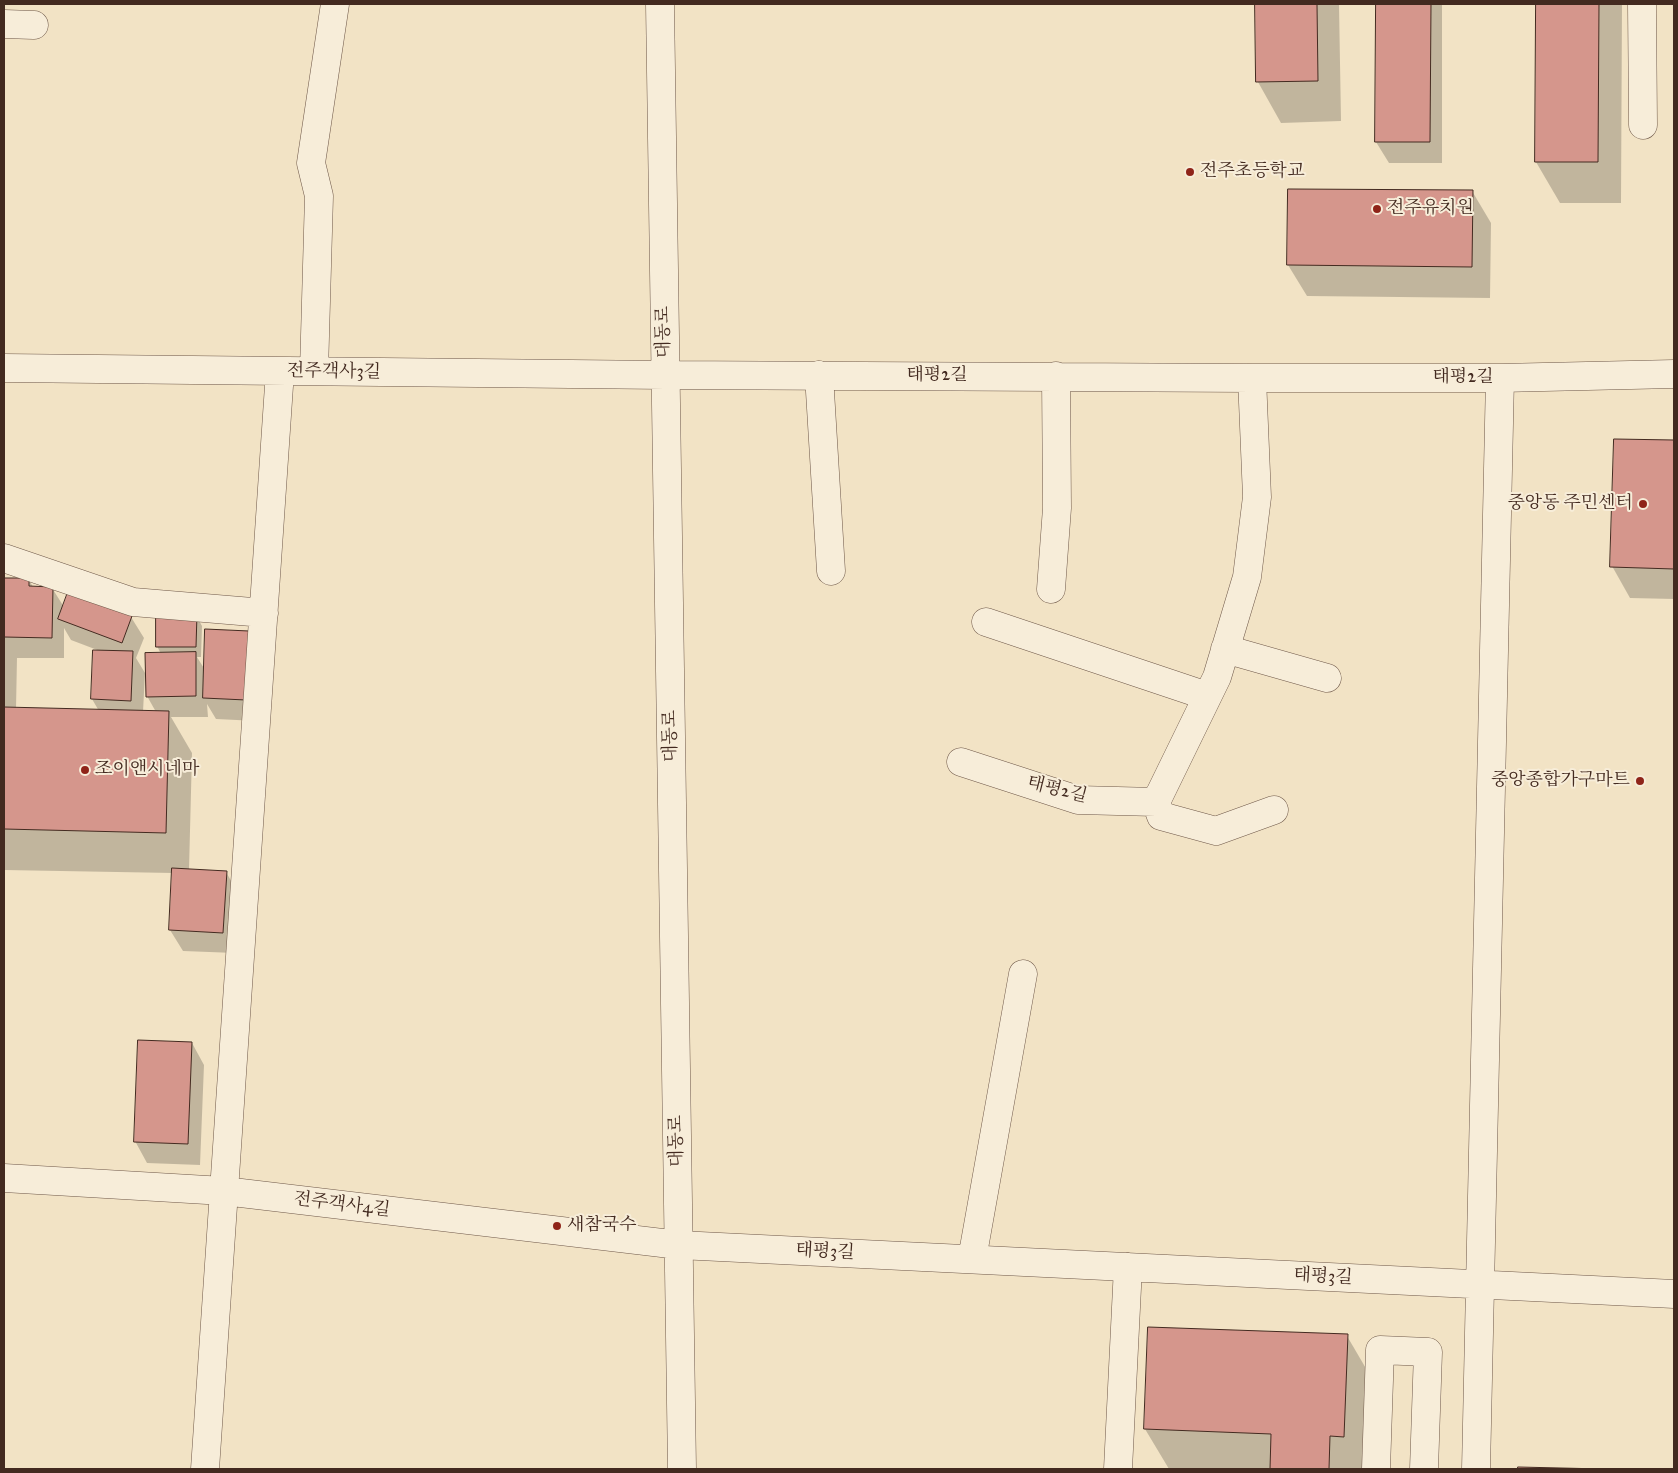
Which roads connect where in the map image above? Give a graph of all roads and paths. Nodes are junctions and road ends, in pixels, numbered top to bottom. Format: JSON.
{"nodes":[{"id":1,"x":336,"y":4,"type":"edge"},
{"id":2,"x":660,"y":4,"type":"edge"},
{"id":3,"x":1642,"y":4,"type":"edge"},
{"id":4,"x":4,"y":24,"type":"edge"},
{"id":5,"x":34,"y":25,"type":"dead end"},
{"id":6,"x":1643,"y":125,"type":"dead end"},
{"id":7,"x":4,"y":368,"type":"edge"},
{"id":8,"x":280,"y":371,"type":"junction"},
{"id":9,"x":314,"y":372,"type":"junction"},
{"id":10,"x":1674,"y":374,"type":"edge"},
{"id":11,"x":665,"y":375,"type":"junction"},
{"id":12,"x":819,"y":375,"type":"junction"},
{"id":13,"x":1056,"y":376,"type":"junction"},
{"id":14,"x":1252,"y":378,"type":"junction"},
{"id":15,"x":1500,"y":378,"type":"junction"},
{"id":16,"x":4,"y":558,"type":"edge"},
{"id":17,"x":831,"y":571,"type":"dead end"},
{"id":18,"x":1051,"y":589,"type":"dead end"},
{"id":19,"x":264,"y":613,"type":"junction"},
{"id":20,"x":986,"y":622,"type":"dead end"},
{"id":21,"x":1225,"y":649,"type":"junction"},
{"id":22,"x":1326,"y":678,"type":"dead end"},
{"id":23,"x":1208,"y":696,"type":"junction"},
{"id":24,"x":960,"y":762,"type":"dead end"},
{"id":25,"x":1156,"y":802,"type":"junction"},
{"id":26,"x":1274,"y":810,"type":"dead end"},
{"id":27,"x":1024,"y":974,"type":"dead end"},
{"id":28,"x":4,"y":1178,"type":"edge"},
{"id":29,"x":224,"y":1191,"type":"junction"},
{"id":30,"x":679,"y":1245,"type":"junction"},
{"id":31,"x":972,"y":1259,"type":"junction"},
{"id":32,"x":1128,"y":1267,"type":"junction"},
{"id":33,"x":1479,"y":1285,"type":"junction"},
{"id":34,"x":1674,"y":1294,"type":"edge"},
{"id":35,"x":205,"y":1469,"type":"edge"},
{"id":36,"x":682,"y":1469,"type":"edge"},
{"id":37,"x":1118,"y":1469,"type":"edge"},
{"id":38,"x":1376,"y":1469,"type":"edge"},
{"id":39,"x":1424,"y":1469,"type":"edge"},
{"id":40,"x":1476,"y":1469,"type":"edge"}],
"edges":[{"from":1,"to":9,"type":"street"},
{"from":2,"to":11,"type":"street","name":"대동로"},
{"from":3,"to":6,"type":"street"},
{"from":4,"to":5,"type":"street"},
{"from":7,"to":8,"type":"street","name":"전주객사3길"},
{"from":8,"to":9,"type":"street","name":"전주객사3길"},
{"from":8,"to":19,"type":"street"},
{"from":9,"to":11,"type":"street","name":"전주객사3길"},
{"from":10,"to":15,"type":"street","name":"태평2길"},
{"from":11,"to":12,"type":"street","name":"태평2길"},
{"from":11,"to":30,"type":"street","name":"대동로"},
{"from":12,"to":13,"type":"street","name":"태평2길"},
{"from":12,"to":17,"type":"street"},
{"from":13,"to":14,"type":"street","name":"태평2길"},
{"from":13,"to":18,"type":"street"},
{"from":14,"to":15,"type":"street","name":"태평2길"},
{"from":14,"to":21,"type":"street"},
{"from":15,"to":33,"type":"street"},
{"from":16,"to":19,"type":"street"},
{"from":19,"to":29,"type":"street"},
{"from":20,"to":23,"type":"street"},
{"from":21,"to":22,"type":"street"},
{"from":21,"to":23,"type":"street"},
{"from":23,"to":25,"type":"street"},
{"from":24,"to":25,"type":"street","name":"태평2길"},
{"from":25,"to":26,"type":"street"},
{"from":27,"to":31,"type":"street"},
{"from":28,"to":29,"type":"street","name":"전주객사4길"},
{"from":29,"to":30,"type":"street","name":"전주객사4길"},
{"from":29,"to":35,"type":"street"},
{"from":30,"to":31,"type":"street","name":"태평3길"},
{"from":30,"to":36,"type":"street","name":"대동로"},
{"from":31,"to":32,"type":"street","name":"태평3길"},
{"from":32,"to":33,"type":"street","name":"태평3길"},
{"from":32,"to":37,"type":"street"},
{"from":33,"to":34,"type":"street","name":"태평3길"},
{"from":33,"to":40,"type":"street"},
{"from":38,"to":39,"type":"street"}]}
